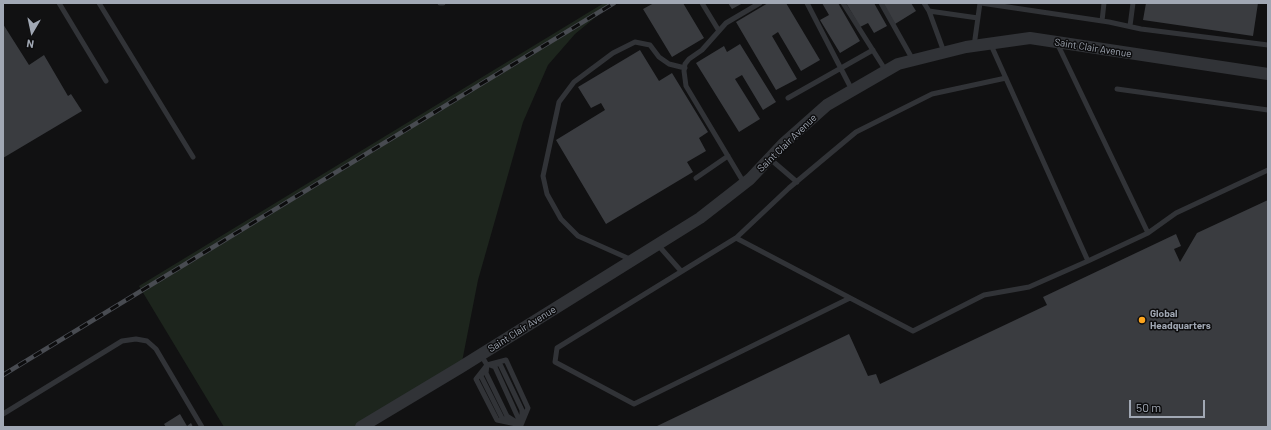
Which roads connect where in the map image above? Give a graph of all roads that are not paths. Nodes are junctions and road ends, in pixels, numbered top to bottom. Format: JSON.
{"nodes":[{"id":1,"x":59,"y":3,"type":"edge"},
{"id":2,"x":99,"y":3,"type":"edge"},
{"id":3,"x":702,"y":3,"type":"edge"},
{"id":4,"x":760,"y":3,"type":"edge"},
{"id":5,"x":807,"y":3,"type":"edge"},
{"id":6,"x":843,"y":3,"type":"edge"},
{"id":7,"x":881,"y":3,"type":"edge"},
{"id":8,"x":924,"y":3,"type":"edge"},
{"id":9,"x":980,"y":3,"type":"edge"},
{"id":10,"x":1104,"y":3,"type":"edge"},
{"id":11,"x":1133,"y":3,"type":"edge"},
{"id":12,"x":929,"y":10,"type":"junction"},
{"id":13,"x":978,"y":18,"type":"junction"},
{"id":14,"x":1102,"y":21,"type":"junction"},
{"id":15,"x":1130,"y":26,"type":"junction"},
{"id":16,"x":719,"y":31,"type":"junction"},
{"id":17,"x":1057,"y":42,"type":"junction"},
{"id":18,"x":991,"y":43,"type":"junction"},
{"id":19,"x":1268,"y":45,"type":"edge"},
{"id":20,"x":974,"y":46,"type":"junction"},
{"id":21,"x":872,"y":50,"type":"junction"},
{"id":22,"x":944,"y":52,"type":"junction"},
{"id":23,"x":913,"y":60,"type":"junction"},
{"id":24,"x":840,"y":67,"type":"junction"},
{"id":25,"x":684,"y":68,"type":"junction"},
{"id":26,"x":886,"y":71,"type":"junction"},
{"id":27,"x":1268,"y":74,"type":"edge"},
{"id":28,"x":1006,"y":78,"type":"junction"},
{"id":29,"x":106,"y":81,"type":"dead end"},
{"id":30,"x":1117,"y":89,"type":"dead end"},
{"id":31,"x":852,"y":90,"type":"junction"},
{"id":32,"x":788,"y":98,"type":"dead end"},
{"id":33,"x":1268,"y":110,"type":"edge"},
{"id":34,"x":728,"y":156,"type":"junction"},
{"id":35,"x":193,"y":158,"type":"dead end"},
{"id":36,"x":769,"y":158,"type":"junction"},
{"id":37,"x":1268,"y":170,"type":"edge"},
{"id":38,"x":696,"y":178,"type":"dead end"},
{"id":39,"x":797,"y":182,"type":"junction"},
{"id":40,"x":744,"y":184,"type":"junction"},
{"id":41,"x":1148,"y":233,"type":"junction"},
{"id":42,"x":736,"y":238,"type":"junction"},
{"id":43,"x":657,"y":245,"type":"junction"},
{"id":44,"x":633,"y":260,"type":"junction"},
{"id":45,"x":1088,"y":261,"type":"junction"},
{"id":46,"x":681,"y":271,"type":"junction"},
{"id":47,"x":850,"y":298,"type":"junction"},
{"id":48,"x":484,"y":360,"type":"junction"},
{"id":49,"x":3,"y":414,"type":"edge"},
{"id":50,"x":522,"y":426,"type":"edge"},
{"id":51,"x":202,"y":427,"type":"edge"},
{"id":52,"x":361,"y":427,"type":"edge"}],
"edges":[{"from":1,"to":29,"type":"lane"},
{"from":2,"to":35,"type":"lane"},
{"from":3,"to":16,"type":"lane"},
{"from":4,"to":16,"type":"lane"},
{"from":5,"to":24,"type":"lane"},
{"from":6,"to":21,"type":"lane"},
{"from":7,"to":23,"type":"lane"},
{"from":8,"to":12,"type":"lane"},
{"from":9,"to":13,"type":"lane"},
{"from":9,"to":14,"type":"lane"},
{"from":10,"to":14,"type":"lane"},
{"from":11,"to":15,"type":"lane"},
{"from":12,"to":13,"type":"lane"},
{"from":12,"to":22,"type":"lane"},
{"from":13,"to":20,"type":"lane"},
{"from":14,"to":15,"type":"lane"},
{"from":15,"to":19,"type":"lane"},
{"from":16,"to":25,"type":"lane"},
{"from":17,"to":18,"type":"street","name":"Saint Clair Avenue"},
{"from":17,"to":27,"type":"street","name":"Saint Clair Avenue"},
{"from":17,"to":41,"type":"lane"},
{"from":18,"to":20,"type":"street","name":"Saint Clair Avenue"},
{"from":18,"to":28,"type":"lane"},
{"from":20,"to":22,"type":"street","name":"Saint Clair Avenue"},
{"from":21,"to":24,"type":"lane"},
{"from":21,"to":26,"type":"lane"},
{"from":22,"to":23,"type":"street","name":"Saint Clair Avenue"},
{"from":23,"to":26,"type":"street","name":"Saint Clair Avenue"},
{"from":24,"to":31,"type":"lane"},
{"from":24,"to":32,"type":"lane"},
{"from":25,"to":34,"type":"lane"},
{"from":25,"to":44,"type":"lane"},
{"from":26,"to":31,"type":"street","name":"Saint Clair Avenue"},
{"from":28,"to":39,"type":"lane"},
{"from":28,"to":45,"type":"lane"},
{"from":30,"to":33,"type":"lane"},
{"from":31,"to":36,"type":"street","name":"Saint Clair Avenue"},
{"from":34,"to":38,"type":"lane"},
{"from":34,"to":40,"type":"lane"},
{"from":36,"to":39,"type":"lane"},
{"from":36,"to":40,"type":"street","name":"Saint Clair Avenue"},
{"from":37,"to":41,"type":"lane"},
{"from":39,"to":42,"type":"lane"},
{"from":40,"to":43,"type":"street","name":"Saint Clair Avenue"},
{"from":41,"to":45,"type":"lane"},
{"from":42,"to":46,"type":"lane"},
{"from":42,"to":47,"type":"lane"},
{"from":43,"to":44,"type":"street","name":"Saint Clair Avenue"},
{"from":43,"to":46,"type":"lane"},
{"from":44,"to":48,"type":"street","name":"Saint Clair Avenue"},
{"from":45,"to":47,"type":"lane"},
{"from":46,"to":47,"type":"lane"},
{"from":48,"to":50,"type":"lane"},
{"from":48,"to":50,"type":"lane"},
{"from":48,"to":50,"type":"lane"},
{"from":48,"to":50,"type":"lane"},
{"from":48,"to":52,"type":"street","name":"Saint Clair Avenue"},
{"from":49,"to":51,"type":"lane"}]}
